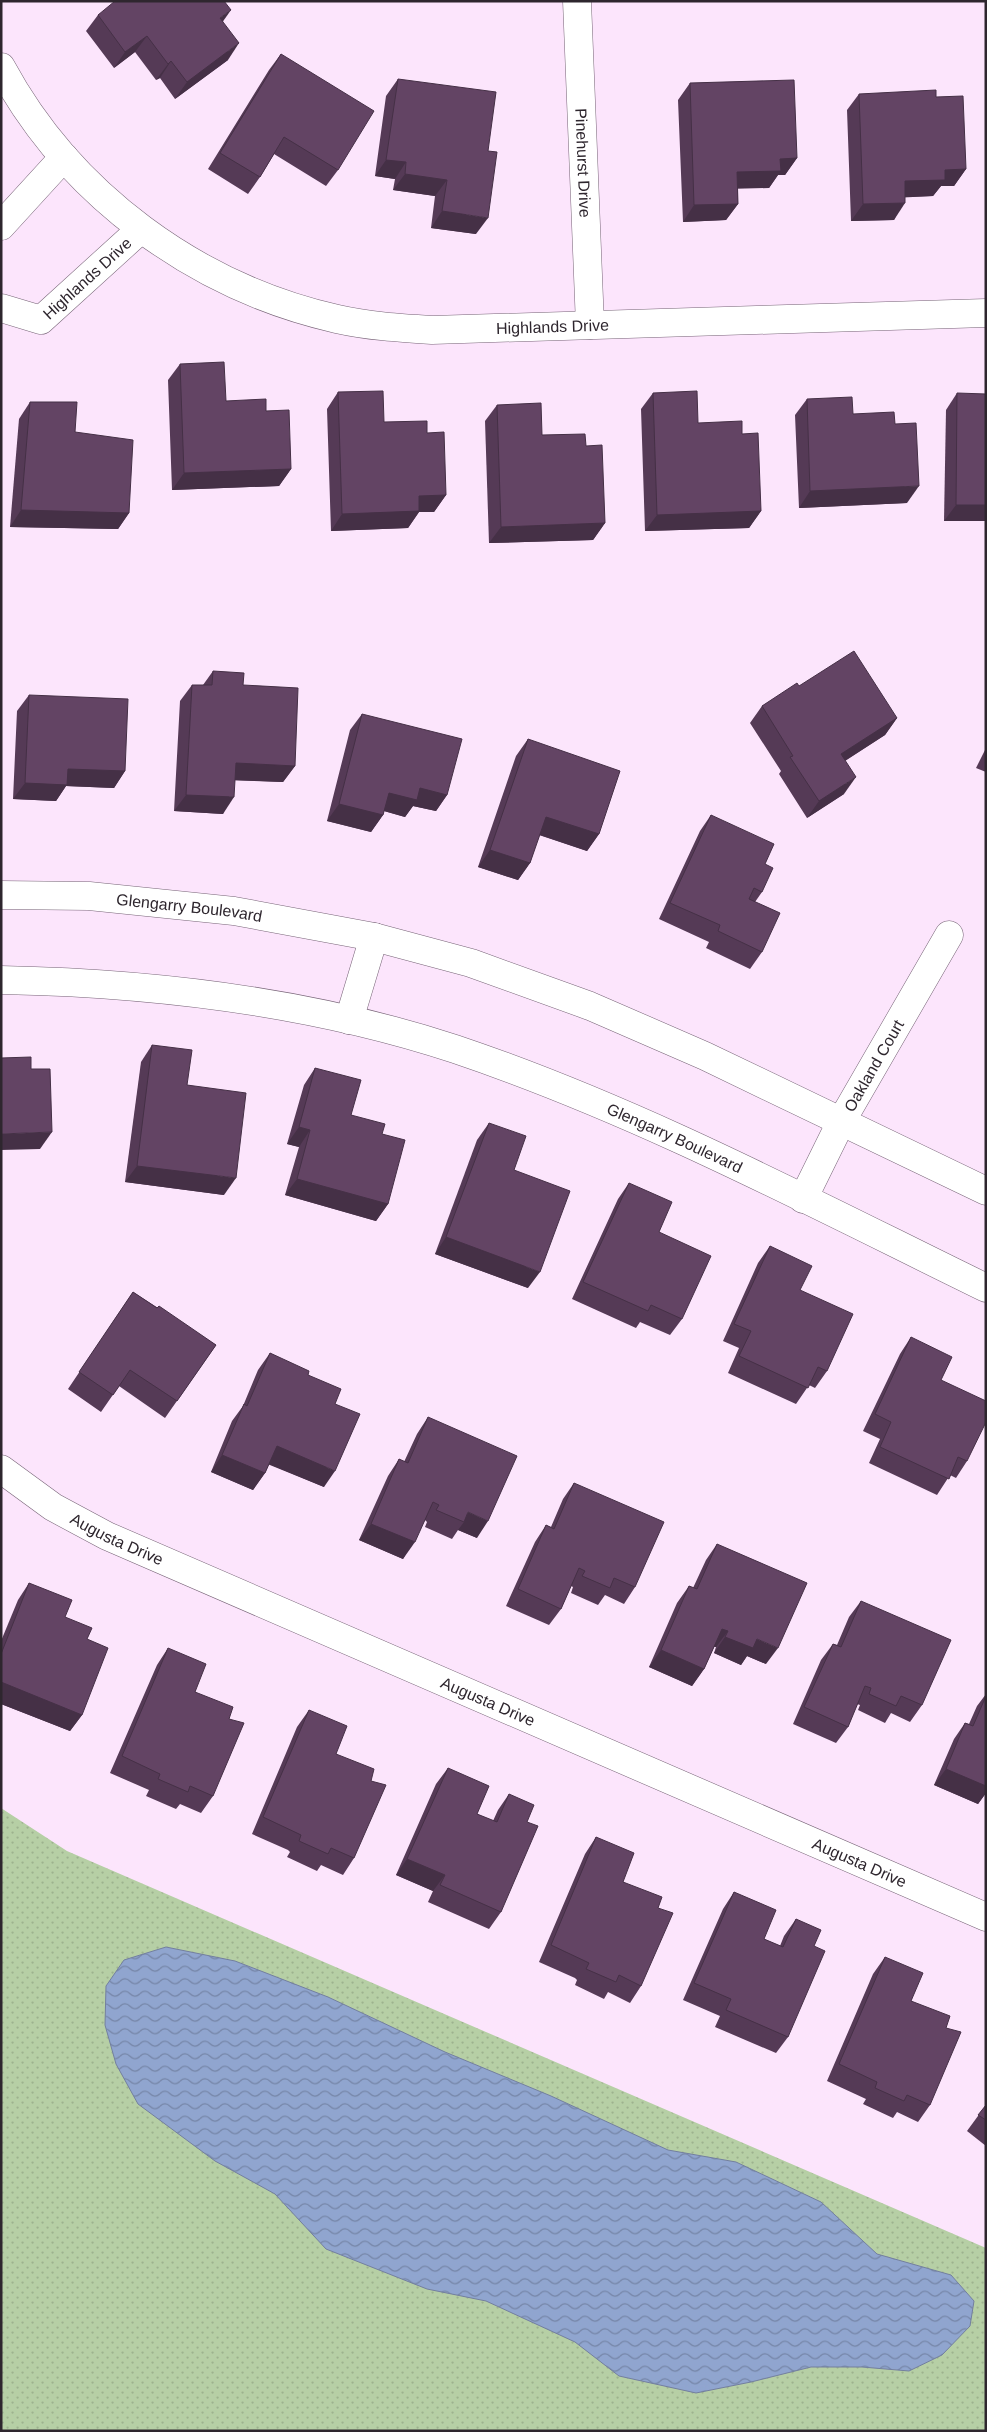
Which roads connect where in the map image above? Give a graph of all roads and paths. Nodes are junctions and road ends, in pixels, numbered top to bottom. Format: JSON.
{"nodes":[{"id":1,"x":577,"y":1,"type":"edge"},
{"id":2,"x":1,"y":67,"type":"edge"},
{"id":3,"x":64,"y":157,"type":"junction"},
{"id":4,"x":1,"y":226,"type":"edge"},
{"id":5,"x":141,"y":229,"type":"junction"},
{"id":6,"x":1,"y":308,"type":"edge"},
{"id":7,"x":986,"y":313,"type":"edge"},
{"id":8,"x":590,"y":325,"type":"junction"},
{"id":9,"x":1,"y":895,"type":"edge"},
{"id":10,"x":949,"y":935,"type":"dead end"},
{"id":11,"x":374,"y":937,"type":"junction"},
{"id":12,"x":1,"y":980,"type":"edge"},
{"id":13,"x":349,"y":1020,"type":"junction"},
{"id":14,"x":841,"y":1122,"type":"junction"},
{"id":15,"x":986,"y":1191,"type":"edge"},
{"id":16,"x":803,"y":1199,"type":"junction"},
{"id":17,"x":986,"y":1288,"type":"edge"},
{"id":18,"x":1,"y":1469,"type":"edge"},
{"id":19,"x":986,"y":1917,"type":"edge"}],
"edges":[{"from":1,"to":8,"type":"street","name":"Pinehurst Drive"},
{"from":2,"to":3,"type":"street","name":"Highlands Drive"},
{"from":3,"to":4,"type":"street"},
{"from":3,"to":5,"type":"street","name":"Highlands Drive"},
{"from":5,"to":6,"type":"street","name":"Highlands Drive"},
{"from":5,"to":8,"type":"street","name":"Highlands Drive"},
{"from":7,"to":8,"type":"street","name":"Highlands Drive"},
{"from":9,"to":11,"type":"street","name":"Glengarry Boulevard"},
{"from":10,"to":14,"type":"street","name":"Oakland Court"},
{"from":11,"to":13,"type":"street"},
{"from":11,"to":14,"type":"street","name":"Glengarry Boulevard"},
{"from":12,"to":13,"type":"street","name":"Glengarry Boulevard"},
{"from":13,"to":16,"type":"street","name":"Glengarry Boulevard"},
{"from":14,"to":15,"type":"street","name":"Glengarry Boulevard"},
{"from":14,"to":16,"type":"street","name":"Oakland Court"},
{"from":16,"to":17,"type":"street","name":"Glengarry Boulevard"},
{"from":18,"to":19,"type":"street","name":"Augusta Drive"}]}
